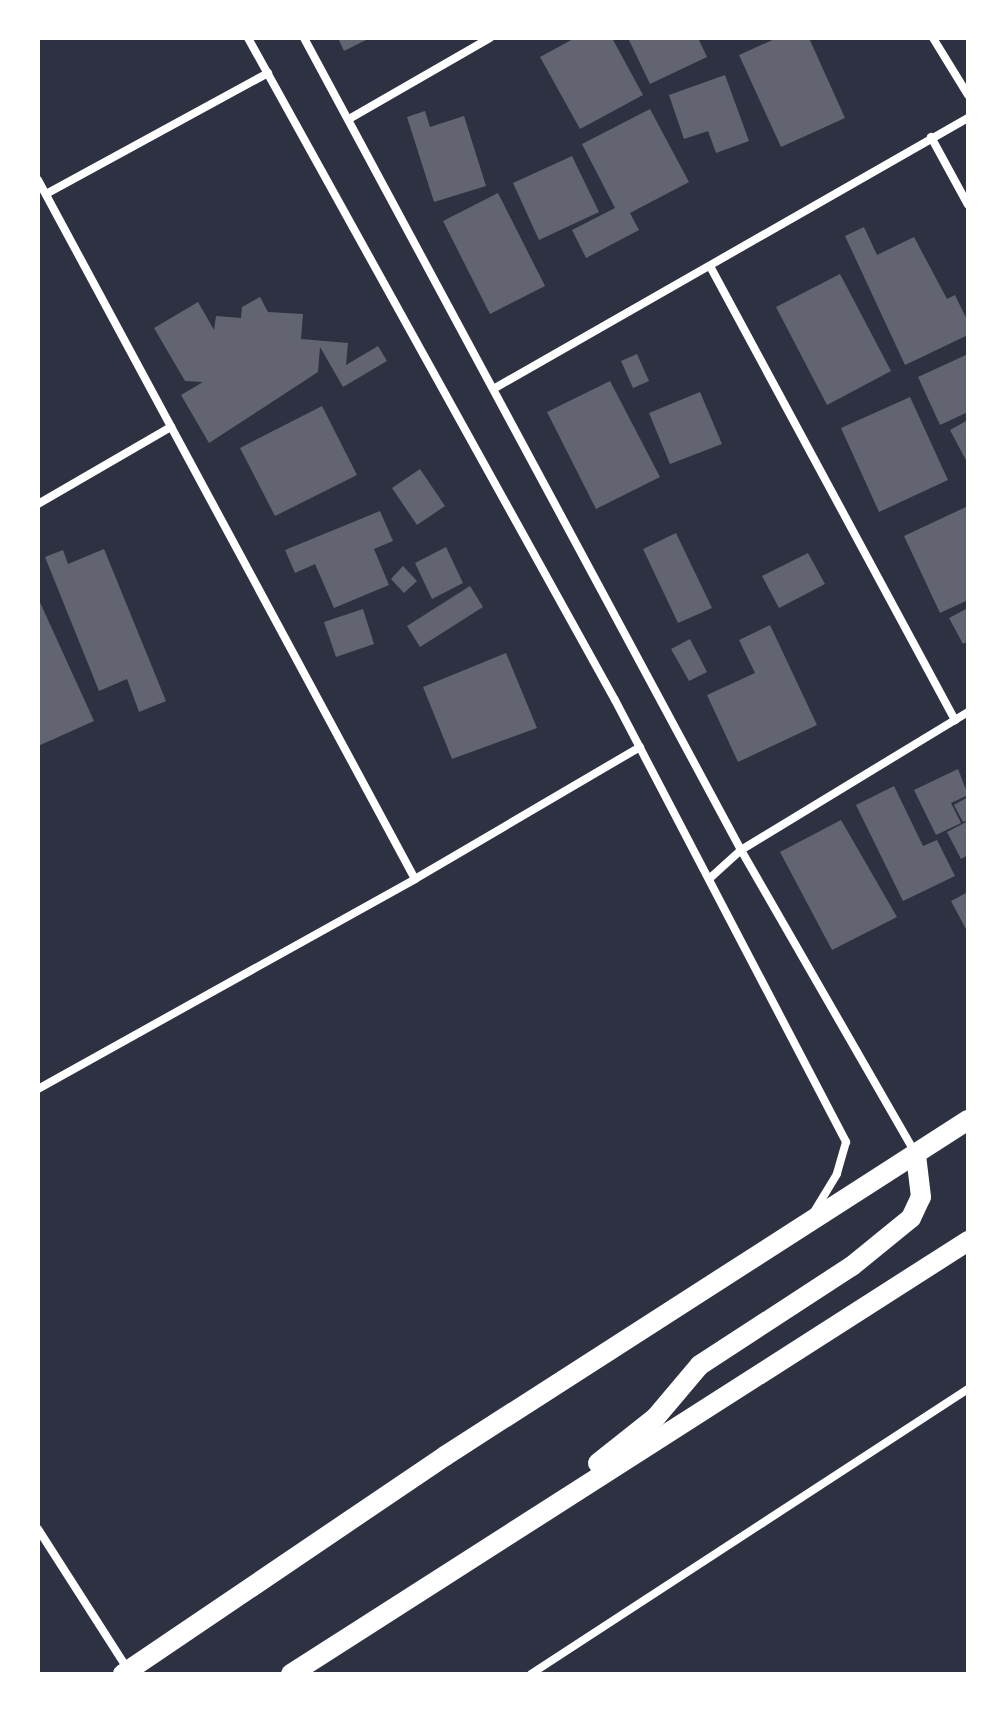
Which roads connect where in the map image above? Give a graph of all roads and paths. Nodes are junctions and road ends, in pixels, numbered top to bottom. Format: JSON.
{"nodes":[{"id":1,"x":248,"y":38,"type":"edge"},
{"id":2,"x":304,"y":38,"type":"edge"},
{"id":3,"x":490,"y":38,"type":"edge"},
{"id":4,"x":933,"y":38,"type":"edge"},
{"id":5,"x":268,"y":73,"type":"junction"},
{"id":6,"x":968,"y":95,"type":"edge"},
{"id":7,"x":968,"y":118,"type":"edge"},
{"id":8,"x":349,"y":119,"type":"junction"},
{"id":9,"x":931,"y":137,"type":"junction"},
{"id":10,"x":38,"y":180,"type":"edge"},
{"id":11,"x":46,"y":194,"type":"junction"},
{"id":12,"x":968,"y":205,"type":"edge"},
{"id":13,"x":711,"y":268,"type":"junction"},
{"id":14,"x":495,"y":388,"type":"junction"},
{"id":15,"x":171,"y":427,"type":"junction"},
{"id":16,"x":38,"y":504,"type":"edge"},
{"id":17,"x":968,"y":712,"type":"edge"},
{"id":18,"x":955,"y":720,"type":"junction"},
{"id":19,"x":640,"y":747,"type":"junction"},
{"id":20,"x":741,"y":850,"type":"junction"},
{"id":21,"x":415,"y":879,"type":"junction"},
{"id":22,"x":709,"y":879,"type":"junction"},
{"id":23,"x":38,"y":1089,"type":"edge"},
{"id":24,"x":968,"y":1120,"type":"edge"},
{"id":25,"x":916,"y":1155,"type":"junction"},
{"id":26,"x":804,"y":1230,"type":"junction"},
{"id":27,"x":968,"y":1241,"type":"edge"},
{"id":28,"x":968,"y":1389,"type":"edge"},
{"id":29,"x":516,"y":1528,"type":"junction"},
{"id":30,"x":38,"y":1529,"type":"edge"},
{"id":31,"x":126,"y":1672,"type":"edge"},
{"id":32,"x":291,"y":1674,"type":"edge"},
{"id":33,"x":533,"y":1674,"type":"edge"}],
"edges":[{"from":1,"to":5,"type":"street"},
{"from":2,"to":8,"type":"street"},
{"from":3,"to":8,"type":"street"},
{"from":4,"to":6,"type":"street"},
{"from":5,"to":11,"type":"street"},
{"from":5,"to":19,"type":"street"},
{"from":7,"to":9,"type":"street"},
{"from":8,"to":14,"type":"street"},
{"from":9,"to":12,"type":"street"},
{"from":9,"to":13,"type":"street"},
{"from":10,"to":11,"type":"street"},
{"from":11,"to":15,"type":"street"},
{"from":13,"to":14,"type":"street"},
{"from":13,"to":18,"type":"street"},
{"from":14,"to":20,"type":"street"},
{"from":15,"to":16,"type":"street"},
{"from":15,"to":21,"type":"street"},
{"from":17,"to":18,"type":"street"},
{"from":18,"to":20,"type":"street"},
{"from":19,"to":21,"type":"street"},
{"from":19,"to":22,"type":"street"},
{"from":20,"to":22,"type":"street"},
{"from":20,"to":25,"type":"street"},
{"from":21,"to":23,"type":"street"},
{"from":22,"to":26,"type":"street"},
{"from":24,"to":25,"type":"main road"},
{"from":25,"to":26,"type":"main road"},
{"from":25,"to":29,"type":"main road"},
{"from":26,"to":31,"type":"main road"},
{"from":27,"to":29,"type":"main road"},
{"from":28,"to":33,"type":"street"},
{"from":29,"to":32,"type":"main road"},
{"from":30,"to":31,"type":"street"}]}
